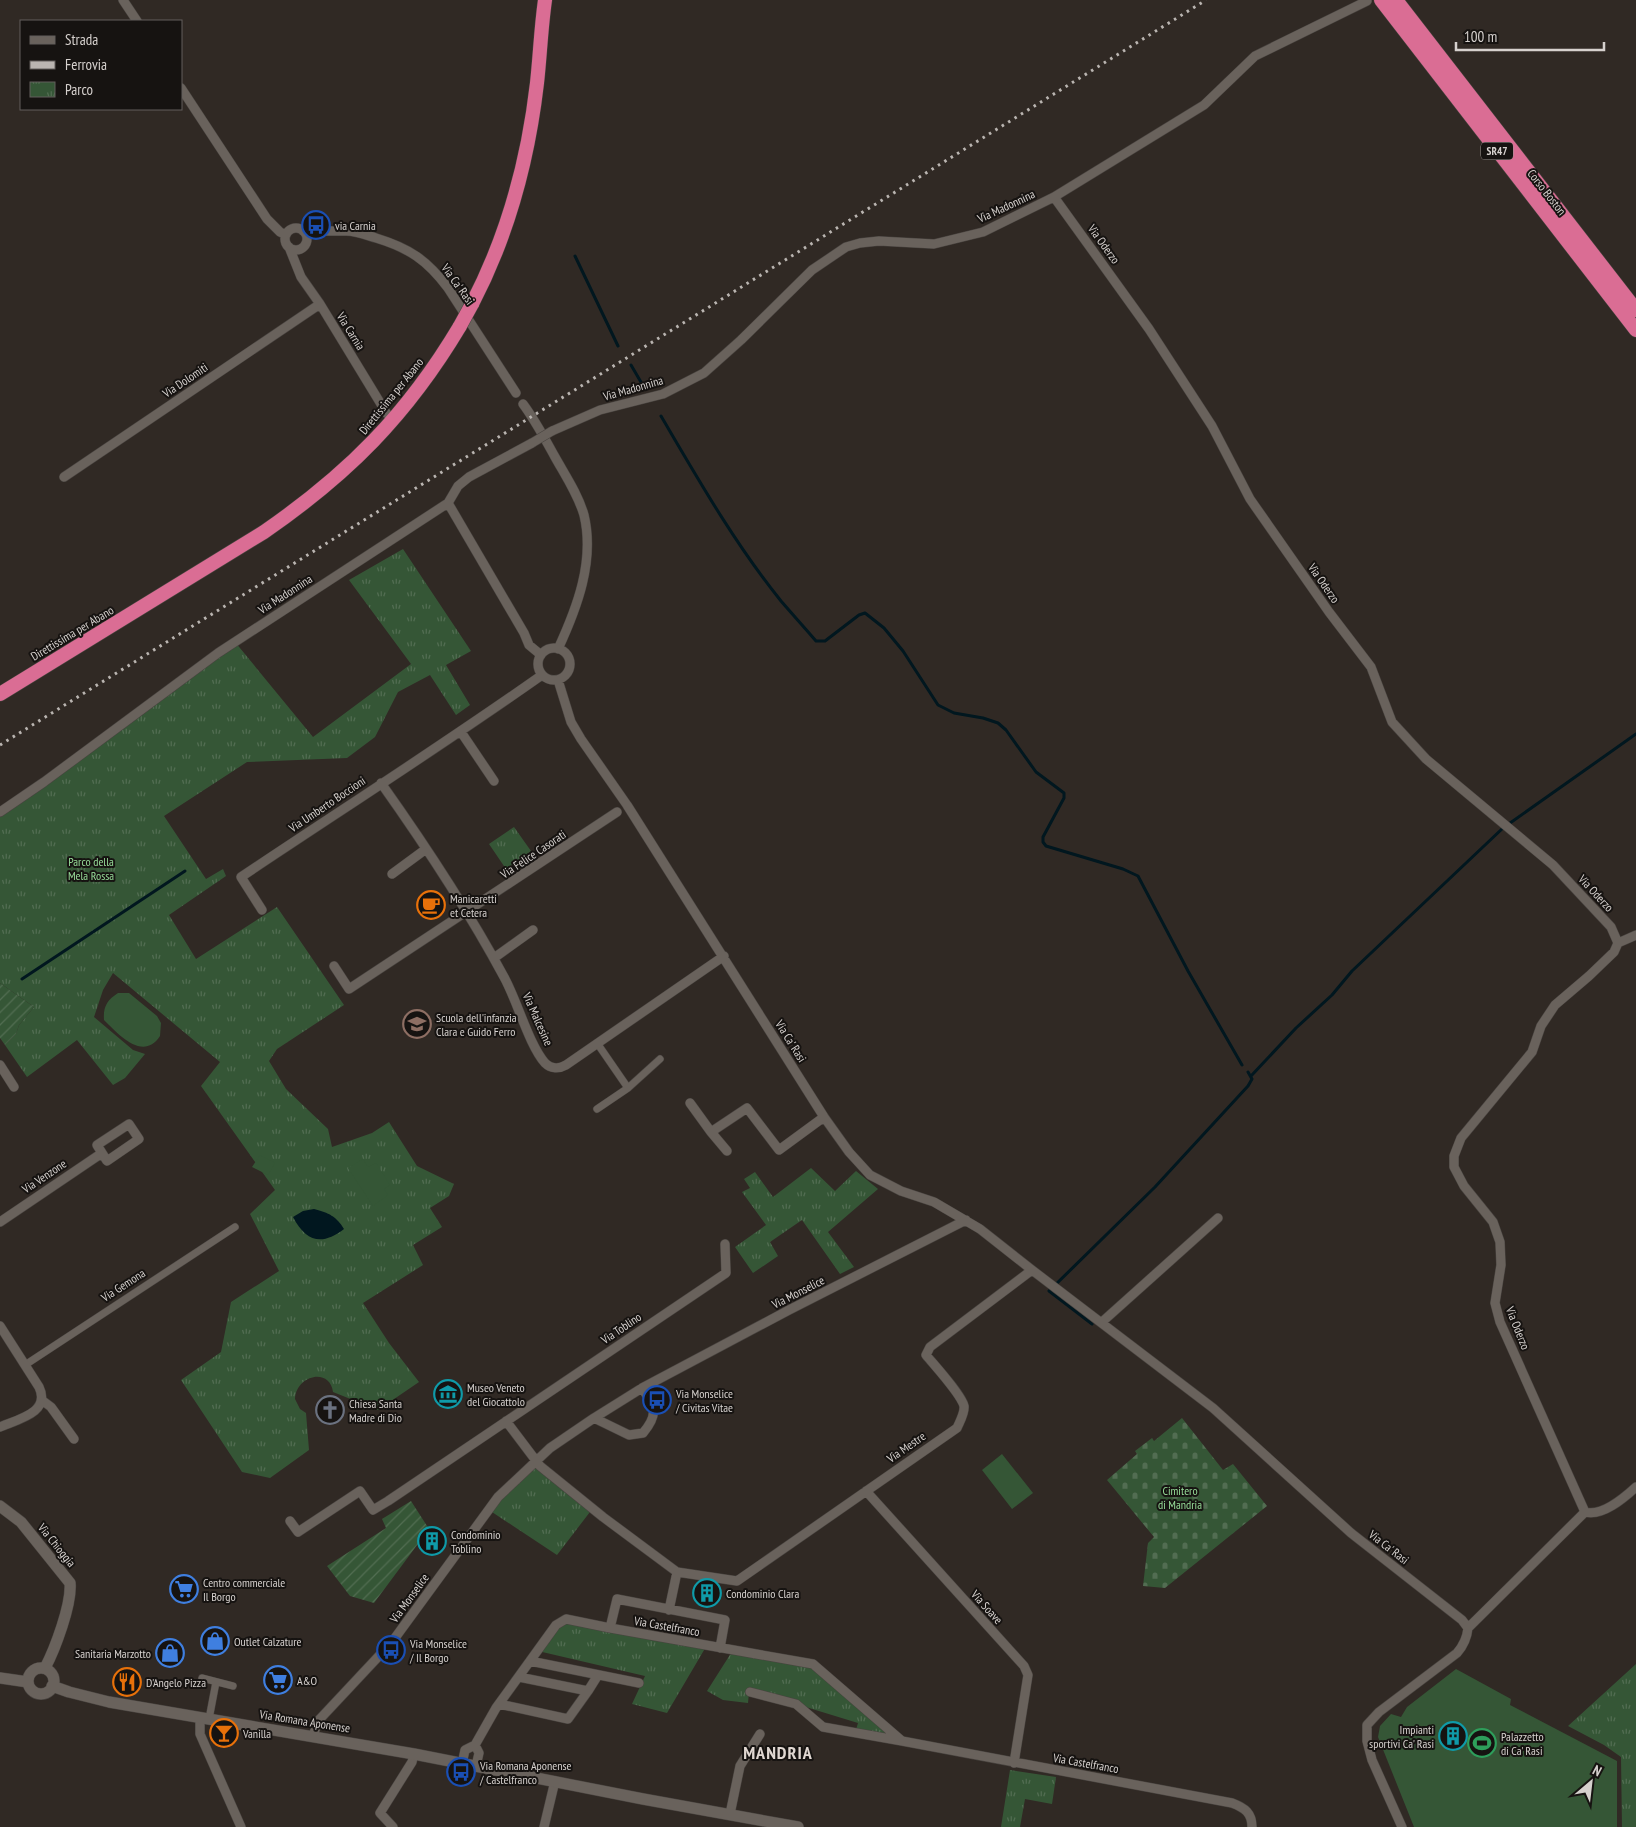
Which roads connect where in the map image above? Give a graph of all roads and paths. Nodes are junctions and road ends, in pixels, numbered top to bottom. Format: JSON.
{"nodes":[{"id":1,"x":123,"y":0,"type":"edge"},
{"id":2,"x":545,"y":0,"type":"edge"},
{"id":3,"x":1396,"y":0,"type":"edge"},
{"id":4,"x":1374,"y":1,"type":"edge"},
{"id":5,"x":136,"y":20,"type":"edge"},
{"id":6,"x":182,"y":89,"type":"edge"},
{"id":7,"x":1054,"y":197,"type":"junction"},
{"id":8,"x":303,"y":231,"type":"junction"},
{"id":9,"x":317,"y":231,"type":"junction"},
{"id":10,"x":289,"y":232,"type":"junction"},
{"id":11,"x":307,"y":241,"type":"junction"},
{"id":12,"x":289,"y":247,"type":"junction"},
{"id":13,"x":300,"y":249,"type":"junction"},
{"id":14,"x":296,"y":262,"type":"junction"},
{"id":15,"x":320,"y":304,"type":"junction"},
{"id":16,"x":1636,"y":310,"type":"edge"},
{"id":17,"x":1636,"y":330,"type":"edge"},
{"id":18,"x":516,"y":393,"type":"dead end"},
{"id":19,"x":522,"y":404,"type":"dead end"},
{"id":20,"x":387,"y":414,"type":"dead end"},
{"id":21,"x":64,"y":477,"type":"dead end"},
{"id":22,"x":448,"y":503,"type":"junction"},
{"id":23,"x":558,"y":649,"type":"junction"},
{"id":24,"x":541,"y":655,"type":"junction"},
{"id":25,"x":542,"y":676,"type":"junction"},
{"id":26,"x":558,"y":680,"type":"junction"},
{"id":27,"x":0,"y":694,"type":"edge"},
{"id":28,"x":461,"y":732,"type":"junction"},
{"id":29,"x":494,"y":781,"type":"dead end"},
{"id":30,"x":381,"y":783,"type":"junction"},
{"id":31,"x":627,"y":805,"type":"junction"},
{"id":32,"x":0,"y":812,"type":"edge"},
{"id":33,"x":617,"y":812,"type":"joint"},
{"id":34,"x":426,"y":849,"type":"junction"},
{"id":35,"x":392,"y":874,"type":"dead end"},
{"id":36,"x":262,"y":910,"type":"dead end"},
{"id":37,"x":467,"y":913,"type":"junction"},
{"id":38,"x":533,"y":930,"type":"dead end"},
{"id":39,"x":1636,"y":935,"type":"edge"},
{"id":40,"x":1618,"y":943,"type":"junction"},
{"id":41,"x":724,"y":956,"type":"junction"},
{"id":42,"x":494,"y":958,"type":"junction"},
{"id":43,"x":334,"y":966,"type":"dead end"},
{"id":44,"x":598,"y":1043,"type":"junction"},
{"id":45,"x":660,"y":1059,"type":"dead end"},
{"id":46,"x":0,"y":1066,"type":"edge"},
{"id":47,"x":14,"y":1087,"type":"dead end"},
{"id":48,"x":628,"y":1088,"type":"junction"},
{"id":49,"x":690,"y":1103,"type":"dead end"},
{"id":50,"x":597,"y":1109,"type":"dead end"},
{"id":51,"x":824,"y":1117,"type":"junction"},
{"id":52,"x":711,"y":1132,"type":"junction"},
{"id":53,"x":727,"y":1151,"type":"dead end"},
{"id":54,"x":102,"y":1152,"type":"junction"},
{"id":55,"x":1218,"y":1218,"type":"dead end"},
{"id":56,"x":966,"y":1220,"type":"junction"},
{"id":57,"x":0,"y":1222,"type":"edge"},
{"id":58,"x":235,"y":1227,"type":"dead end"},
{"id":59,"x":725,"y":1244,"type":"dead end"},
{"id":60,"x":1032,"y":1270,"type":"junction"},
{"id":61,"x":1102,"y":1322,"type":"junction"},
{"id":62,"x":0,"y":1326,"type":"edge"},
{"id":63,"x":25,"y":1365,"type":"junction"},
{"id":64,"x":642,"y":1388,"type":"junction"},
{"id":65,"x":43,"y":1401,"type":"junction"},
{"id":66,"x":594,"y":1418,"type":"junction"},
{"id":67,"x":506,"y":1421,"type":"junction"},
{"id":68,"x":0,"y":1428,"type":"edge"},
{"id":69,"x":74,"y":1439,"type":"dead end"},
{"id":70,"x":535,"y":1461,"type":"junction"},
{"id":71,"x":1636,"y":1487,"type":"edge"},
{"id":72,"x":866,"y":1491,"type":"junction"},
{"id":73,"x":0,"y":1506,"type":"edge"},
{"id":74,"x":1585,"y":1512,"type":"junction"},
{"id":75,"x":290,"y":1521,"type":"dead end"},
{"id":76,"x":677,"y":1572,"type":"junction"},
{"id":77,"x":669,"y":1610,"type":"junction"},
{"id":78,"x":610,"y":1628,"type":"junction"},
{"id":79,"x":1468,"y":1628,"type":"junction"},
{"id":80,"x":720,"y":1648,"type":"junction"},
{"id":81,"x":530,"y":1661,"type":"junction"},
{"id":82,"x":45,"y":1668,"type":"junction"},
{"id":83,"x":598,"y":1675,"type":"junction"},
{"id":84,"x":519,"y":1676,"type":"junction"},
{"id":85,"x":0,"y":1678,"type":"edge"},
{"id":86,"x":202,"y":1678,"type":"dead end"},
{"id":87,"x":28,"y":1682,"type":"junction"},
{"id":88,"x":216,"y":1682,"type":"junction"},
{"id":89,"x":639,"y":1683,"type":"dead end"},
{"id":90,"x":52,"y":1686,"type":"junction"},
{"id":91,"x":233,"y":1686,"type":"dead end"},
{"id":92,"x":588,"y":1691,"type":"junction"},
{"id":93,"x":750,"y":1692,"type":"dead end"},
{"id":94,"x":499,"y":1704,"type":"junction"},
{"id":95,"x":204,"y":1718,"type":"junction"},
{"id":96,"x":760,"y":1734,"type":"dead end"},
{"id":97,"x":313,"y":1736,"type":"junction"},
{"id":98,"x":902,"y":1741,"type":"junction"},
{"id":99,"x":475,"y":1745,"type":"junction"},
{"id":100,"x":414,"y":1754,"type":"junction"},
{"id":101,"x":1014,"y":1763,"type":"junction"},
{"id":102,"x":462,"y":1764,"type":"junction"},
{"id":103,"x":476,"y":1766,"type":"junction"},
{"id":104,"x":555,"y":1781,"type":"junction"},
{"id":105,"x":730,"y":1814,"type":"junction"},
{"id":106,"x":241,"y":1827,"type":"edge"},
{"id":107,"x":393,"y":1827,"type":"edge"},
{"id":108,"x":544,"y":1827,"type":"edge"},
{"id":109,"x":798,"y":1827,"type":"edge"},
{"id":110,"x":1252,"y":1827,"type":"edge"},
{"id":111,"x":1402,"y":1827,"type":"edge"}],
"edges":[{"from":1,"to":5,"type":"street"},
{"from":2,"to":27,"type":"highway","name":"Direttissima per Abano","bridge":true},
{"from":3,"to":16,"type":"highway","name":"Corso Boston","number":"SR47"},
{"from":4,"to":7,"type":"street","name":"Via Madonnina"},
{"from":4,"to":17,"type":"highway","name":"Corso Boston","number":"SR47"},
{"from":6,"to":10,"type":"street"},
{"from":7,"to":22,"type":"street","name":"Via Madonnina","bridge":true},
{"from":7,"to":40,"type":"street","name":"Via Oderzo"},
{"from":8,"to":9,"type":"street","name":"Via Ca' Rasi"},
{"from":8,"to":10,"type":"street"},
{"from":8,"to":11,"type":"street"},
{"from":9,"to":11,"type":"street"},
{"from":9,"to":18,"type":"street","name":"Via Ca' Rasi"},
{"from":10,"to":12,"type":"street"},
{"from":11,"to":13,"type":"street"},
{"from":12,"to":13,"type":"street"},
{"from":12,"to":14,"type":"street","name":"Via Carnia"},
{"from":13,"to":14,"type":"street"},
{"from":14,"to":15,"type":"street","name":"Via Carnia"},
{"from":15,"to":20,"type":"street","name":"Via Carnia"},
{"from":15,"to":21,"type":"street","name":"Via Dolomiti"},
{"from":19,"to":23,"type":"street"},
{"from":22,"to":24,"type":"street"},
{"from":22,"to":32,"type":"street","name":"Via Madonnina"},
{"from":23,"to":24,"type":"street"},
{"from":23,"to":26,"type":"street"},
{"from":24,"to":25,"type":"street"},
{"from":25,"to":26,"type":"street"},
{"from":25,"to":28,"type":"street","name":"Via Umberto Boccioni"},
{"from":26,"to":31,"type":"street","name":"Via Ca' Rasi"},
{"from":28,"to":29,"type":"street"},
{"from":28,"to":30,"type":"street","name":"Via Umberto Boccioni"},
{"from":30,"to":34,"type":"street","name":"Via Malcesine"},
{"from":30,"to":36,"type":"street","name":"Via Umberto Boccioni"},
{"from":31,"to":33,"type":"street","name":"Via Felice Casorati"},
{"from":31,"to":41,"type":"street","name":"Via Ca' Rasi"},
{"from":33,"to":37,"type":"street","name":"Via Felice Casorati"},
{"from":34,"to":35,"type":"street"},
{"from":34,"to":37,"type":"street","name":"Via Malcesine"},
{"from":37,"to":42,"type":"street","name":"Via Malcesine"},
{"from":37,"to":43,"type":"street","name":"Via Felice Casorati"},
{"from":38,"to":42,"type":"street"},
{"from":39,"to":40,"type":"street","name":"Via Oderzo"},
{"from":40,"to":74,"type":"street","name":"Via Oderzo"},
{"from":41,"to":44,"type":"street","name":"Via Malcesine"},
{"from":41,"to":51,"type":"street","name":"Via Ca' Rasi"},
{"from":42,"to":44,"type":"street","name":"Via Malcesine"},
{"from":44,"to":48,"type":"street"},
{"from":45,"to":48,"type":"street"},
{"from":46,"to":47,"type":"street"},
{"from":48,"to":50,"type":"street"},
{"from":49,"to":52,"type":"street"},
{"from":51,"to":52,"type":"street"},
{"from":51,"to":56,"type":"street","name":"Via Ca' Rasi"},
{"from":52,"to":53,"type":"street"},
{"from":54,"to":54,"type":"street","name":"Via Venzone"},
{"from":54,"to":57,"type":"street","name":"Via Venzone"},
{"from":55,"to":61,"type":"street"},
{"from":56,"to":60,"type":"street","name":"Via Ca' Rasi"},
{"from":56,"to":64,"type":"street","name":"Via Monselice"},
{"from":58,"to":63,"type":"street","name":"Via Gemona"},
{"from":59,"to":67,"type":"street","name":"Via Toblino"},
{"from":60,"to":61,"type":"street","name":"Via Ca' Rasi"},
{"from":60,"to":72,"type":"street","name":"Via Mestre"},
{"from":61,"to":79,"type":"street","name":"Via Ca' Rasi"},
{"from":62,"to":63,"type":"street"},
{"from":63,"to":65,"type":"street"},
{"from":64,"to":66,"type":"street","name":"Via Monselice"},
{"from":64,"to":66,"type":"street"},
{"from":65,"to":68,"type":"street"},
{"from":65,"to":69,"type":"street"},
{"from":66,"to":70,"type":"street","name":"Via Monselice"},
{"from":67,"to":70,"type":"street"},
{"from":67,"to":75,"type":"street","name":"Via Toblino"},
{"from":70,"to":76,"type":"street","name":"Via Mestre"},
{"from":70,"to":97,"type":"street","name":"Via Monselice"},
{"from":71,"to":74,"type":"street"},
{"from":72,"to":76,"type":"street","name":"Via Mestre"},
{"from":72,"to":101,"type":"street","name":"Via Soave"},
{"from":73,"to":82,"type":"street","name":"Via Chioggia"},
{"from":74,"to":79,"type":"street"},
{"from":76,"to":77,"type":"street"},
{"from":77,"to":78,"type":"street","name":"Via Castelfranco"},
{"from":77,"to":80,"type":"street","name":"Via Castelfranco"},
{"from":78,"to":80,"type":"street","name":"Via Castelfranco"},
{"from":78,"to":81,"type":"street","name":"Via Castelfranco"},
{"from":79,"to":111,"type":"street"},
{"from":80,"to":98,"type":"street","name":"Via Castelfranco"},
{"from":81,"to":83,"type":"street"},
{"from":81,"to":84,"type":"street","name":"Via Castelfranco"},
{"from":82,"to":87,"type":"street"},
{"from":82,"to":90,"type":"street"},
{"from":83,"to":89,"type":"street"},
{"from":83,"to":92,"type":"street"},
{"from":84,"to":92,"type":"street"},
{"from":84,"to":94,"type":"street","name":"Via Castelfranco"},
{"from":85,"to":87,"type":"street","name":"Via Romana Aponense"},
{"from":86,"to":88,"type":"street"},
{"from":87,"to":90,"type":"street","name":"Via Romana Aponense"},
{"from":88,"to":91,"type":"street"},
{"from":88,"to":95,"type":"street"},
{"from":90,"to":95,"type":"street","name":"Via Romana Aponense"},
{"from":92,"to":94,"type":"street"},
{"from":93,"to":98,"type":"street","name":"Via Castelfranco"},
{"from":94,"to":99,"type":"street","name":"Via Castelfranco"},
{"from":95,"to":97,"type":"street","name":"Via Romana Aponense"},
{"from":95,"to":106,"type":"street"},
{"from":96,"to":105,"type":"street"},
{"from":97,"to":100,"type":"street","name":"Via Romana Aponense"},
{"from":98,"to":101,"type":"street","name":"Via Castelfranco"},
{"from":99,"to":102,"type":"street","name":"Via Castelfranco"},
{"from":99,"to":103,"type":"street"},
{"from":100,"to":102,"type":"street","name":"Via Romana Aponense"},
{"from":100,"to":107,"type":"street"},
{"from":101,"to":110,"type":"street","name":"Via Castelfranco"},
{"from":102,"to":103,"type":"street","name":"Via Romana Aponense"},
{"from":103,"to":104,"type":"street","name":"Via Romana Aponense"},
{"from":104,"to":105,"type":"street","name":"Via Romana Aponense"},
{"from":104,"to":108,"type":"street"},
{"from":105,"to":109,"type":"street","name":"Via Romana Aponense"}]}
